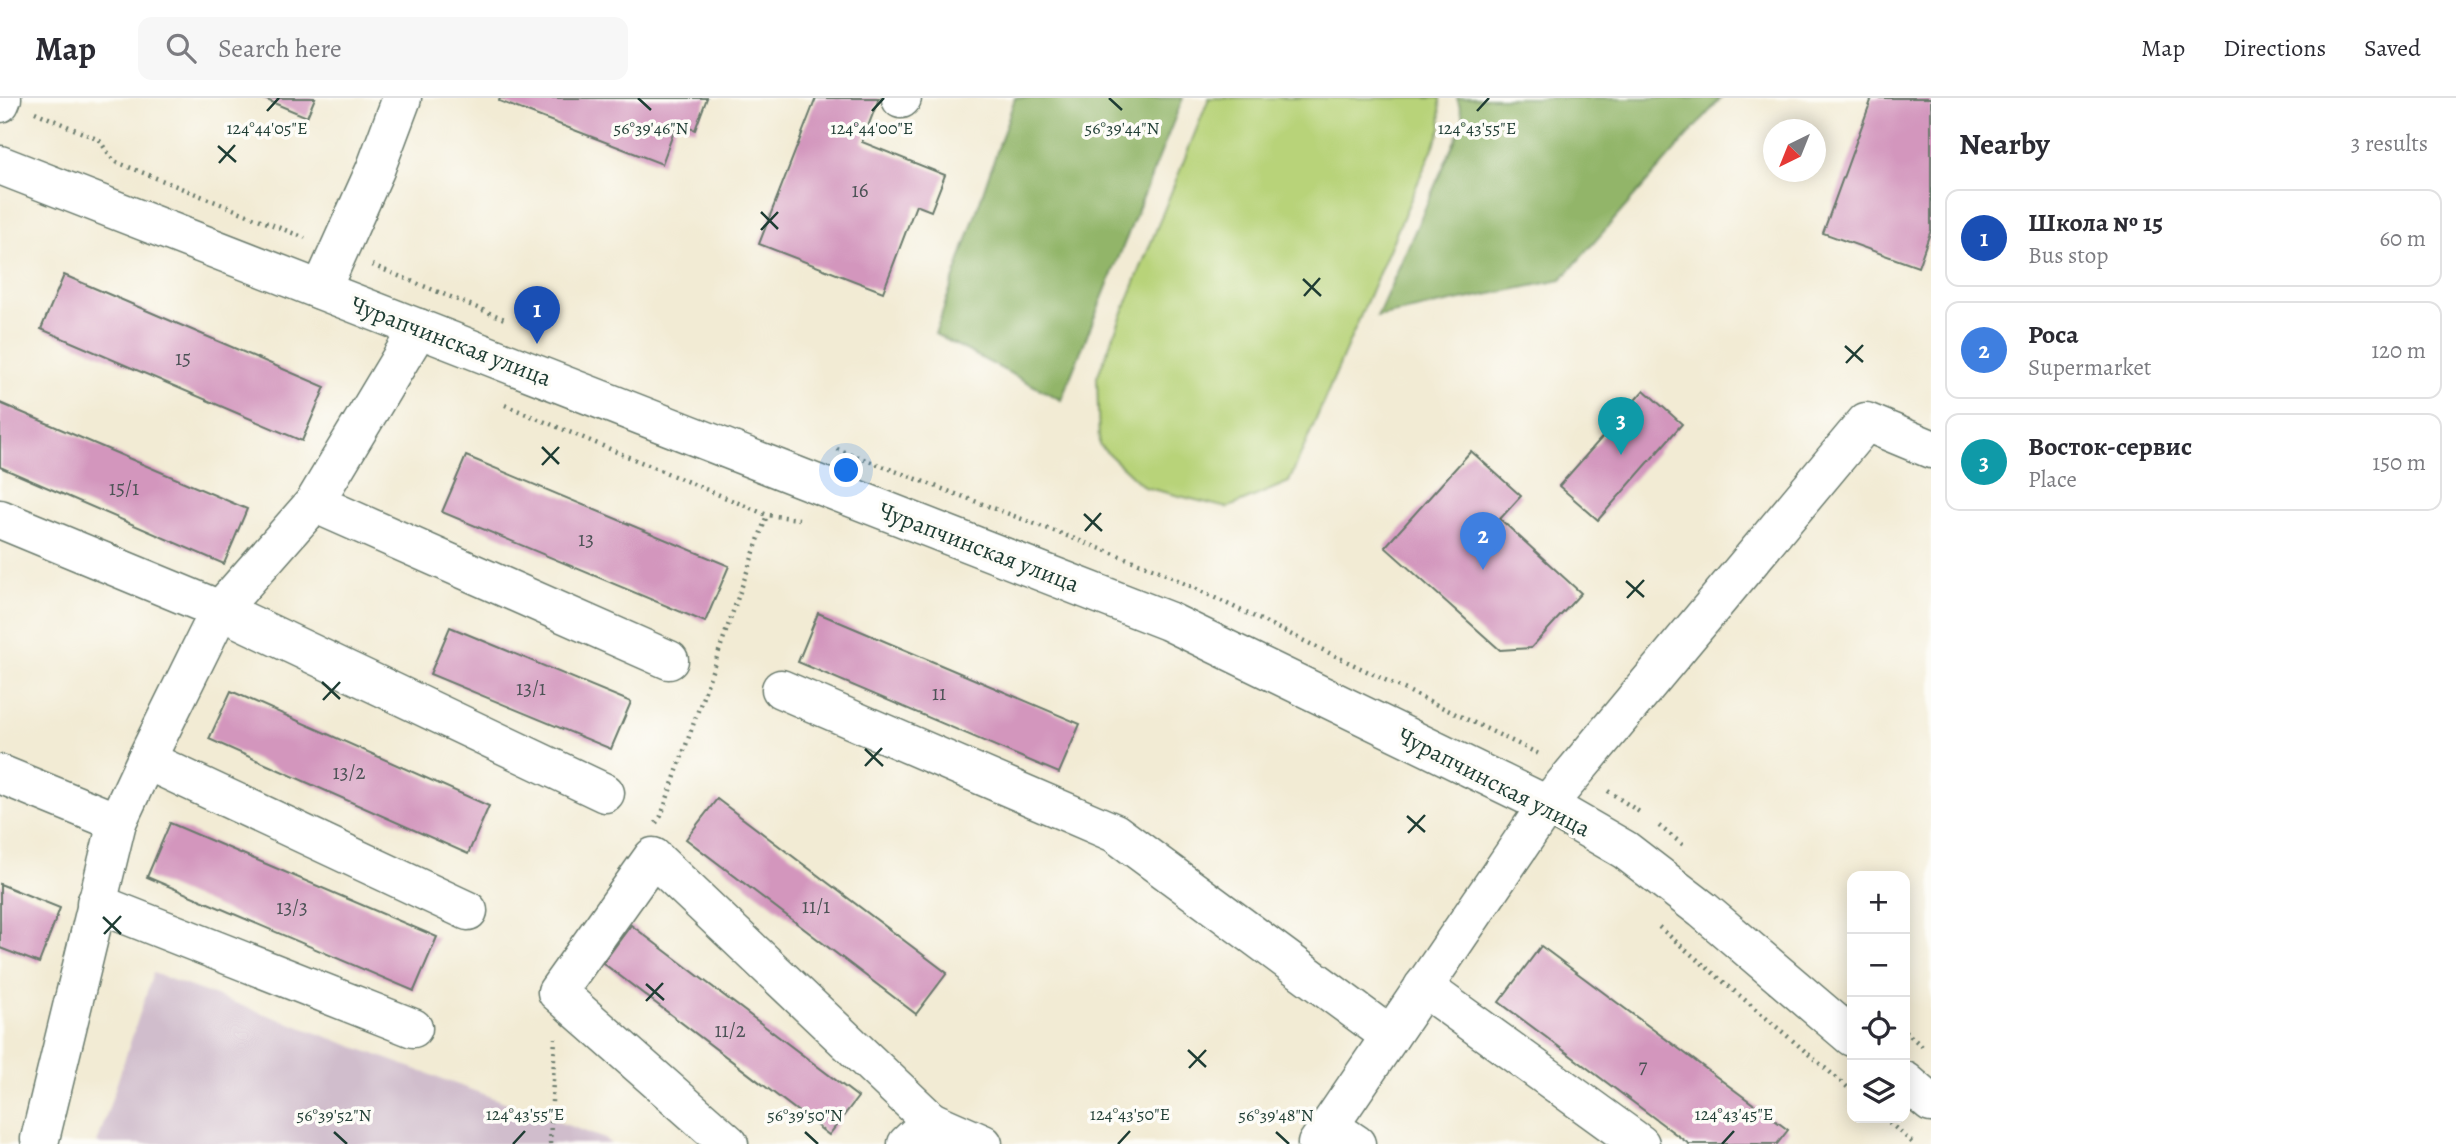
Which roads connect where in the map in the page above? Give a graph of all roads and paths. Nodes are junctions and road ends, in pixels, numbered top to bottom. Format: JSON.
{"nodes":[{"id":1,"x":2,"y":98,"type":"edge"},
{"id":2,"x":402,"y":98,"type":"edge"},
{"id":3,"x":0,"y":103,"type":"edge"},
{"id":4,"x":0,"y":165,"type":"edge"},
{"id":5,"x":321,"y":290,"type":"junction"},
{"id":6,"x":419,"y":328,"type":"junction"},
{"id":7,"x":502,"y":404,"type":"dead end"},
{"id":8,"x":1931,"y":449,"type":"edge"},
{"id":9,"x":314,"y":503,"type":"junction"},
{"id":10,"x":0,"y":519,"type":"edge"},
{"id":11,"x":803,"y":520,"type":"dead end"},
{"id":12,"x":219,"y":610,"type":"junction"},
{"id":13,"x":669,"y":660,"type":"dead end"},
{"id":14,"x":781,"y":688,"type":"dead end"},
{"id":15,"x":146,"y":760,"type":"junction"},
{"id":16,"x":0,"y":774,"type":"edge"},
{"id":17,"x":604,"y":793,"type":"dead end"},
{"id":18,"x":1547,"y":805,"type":"junction"},
{"id":19,"x":117,"y":822,"type":"junction"},
{"id":20,"x":96,"y":903,"type":"junction"},
{"id":21,"x":468,"y":911,"type":"dead end"},
{"id":22,"x":1652,"y":920,"type":"dead end"},
{"id":23,"x":1423,"y":987,"type":"junction"},
{"id":24,"x":414,"y":1028,"type":"dead end"},
{"id":25,"x":1847,"y":1033,"type":"edge"},
{"id":26,"x":1910,"y":1035,"type":"edge"},
{"id":27,"x":1390,"y":1037,"type":"junction"},
{"id":28,"x":1931,"y":1054,"type":"edge"},
{"id":29,"x":1910,"y":1085,"type":"edge"},
{"id":30,"x":1847,"y":1087,"type":"edge"},
{"id":31,"x":1931,"y":1104,"type":"edge"},
{"id":32,"x":1890,"y":1123,"type":"edge"},
{"id":33,"x":919,"y":1133,"type":"edge"},
{"id":34,"x":1334,"y":1138,"type":"edge"},
{"id":35,"x":40,"y":1139,"type":"dead end"},
{"id":36,"x":729,"y":1144,"type":"edge"},
{"id":37,"x":983,"y":1144,"type":"edge"},
{"id":38,"x":1640,"y":1144,"type":"edge"},
{"id":39,"x":1914,"y":1144,"type":"edge"}],
"edges":[{"from":1,"to":3,"type":"street"},
{"from":2,"to":5,"type":"street"},
{"from":4,"to":5,"type":"street","name":"Чурапчинская улица"},
{"from":5,"to":6,"type":"street","name":"Чурапчинская улица"},
{"from":6,"to":9,"type":"street"},
{"from":6,"to":18,"type":"street","name":"Чурапчинская улица"},
{"from":7,"to":11,"type":"path"},
{"from":8,"to":18,"type":"street"},
{"from":9,"to":12,"type":"street"},
{"from":9,"to":13,"type":"street"},
{"from":10,"to":12,"type":"street"},
{"from":12,"to":15,"type":"street"},
{"from":12,"to":17,"type":"street"},
{"from":14,"to":27,"type":"street"},
{"from":15,"to":19,"type":"street"},
{"from":15,"to":21,"type":"street"},
{"from":16,"to":19,"type":"street"},
{"from":18,"to":23,"type":"street"},
{"from":18,"to":25,"type":"street","name":"Чурапчинская улица"},
{"from":19,"to":20,"type":"street"},
{"from":20,"to":24,"type":"street"},
{"from":20,"to":35,"type":"street"},
{"from":22,"to":30,"type":"path"},
{"from":23,"to":27,"type":"street"},
{"from":23,"to":38,"type":"street"},
{"from":26,"to":28,"type":"path"},
{"from":27,"to":34,"type":"street"},
{"from":29,"to":31,"type":"street"},
{"from":32,"to":39,"type":"path"},
{"from":33,"to":36,"type":"street"},
{"from":33,"to":37,"type":"street"}]}
